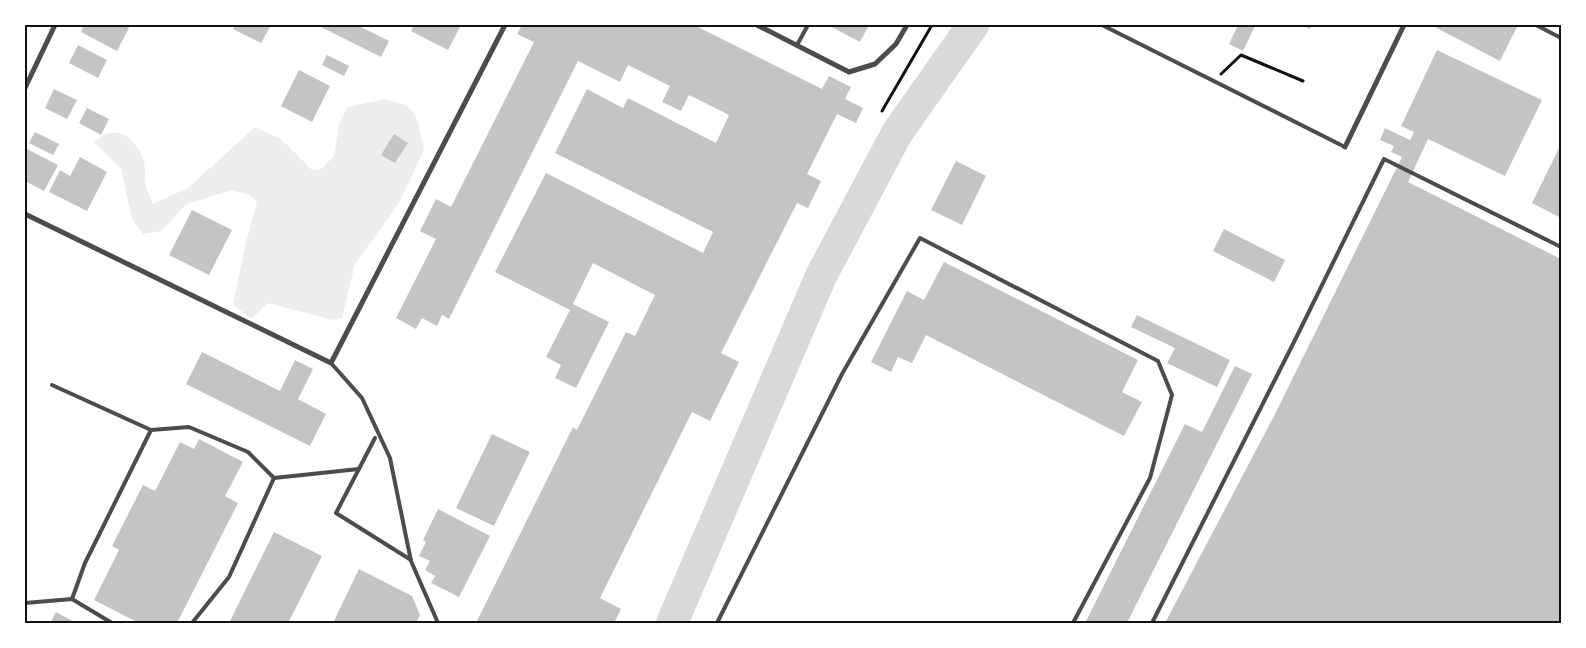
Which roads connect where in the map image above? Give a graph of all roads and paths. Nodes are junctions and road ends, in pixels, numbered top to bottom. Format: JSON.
{"nodes":[{"id":1,"x":56,"y":25,"type":"edge"},
{"id":2,"x":505,"y":25,"type":"edge"},
{"id":3,"x":757,"y":25,"type":"edge"},
{"id":4,"x":808,"y":25,"type":"edge"},
{"id":5,"x":907,"y":25,"type":"edge"},
{"id":6,"x":932,"y":25,"type":"edge"},
{"id":7,"x":1102,"y":25,"type":"edge"},
{"id":8,"x":1404,"y":25,"type":"edge"},
{"id":9,"x":1536,"y":25,"type":"edge"},
{"id":10,"x":1561,"y":38,"type":"edge"},
{"id":11,"x":797,"y":45,"type":"junction"},
{"id":12,"x":1213,"y":81,"type":"junction"},
{"id":13,"x":1303,"y":81,"type":"dead end"},
{"id":14,"x":25,"y":88,"type":"edge"},
{"id":15,"x":882,"y":111,"type":"dead end"},
{"id":16,"x":1345,"y":147,"type":"joint"},
{"id":17,"x":25,"y":214,"type":"edge"},
{"id":18,"x":1561,"y":248,"type":"edge"},
{"id":19,"x":331,"y":363,"type":"junction"},
{"id":20,"x":52,"y":385,"type":"dead end"},
{"id":21,"x":151,"y":430,"type":"junction"},
{"id":22,"x":374,"y":438,"type":"dead end"},
{"id":23,"x":359,"y":469,"type":"junction"},
{"id":24,"x":274,"y":478,"type":"junction"},
{"id":25,"x":411,"y":561,"type":"junction"},
{"id":26,"x":72,"y":598,"type":"junction"},
{"id":27,"x":25,"y":602,"type":"edge"},
{"id":28,"x":112,"y":623,"type":"edge"},
{"id":29,"x":192,"y":623,"type":"edge"},
{"id":30,"x":438,"y":623,"type":"edge"},
{"id":31,"x":717,"y":623,"type":"edge"},
{"id":32,"x":1073,"y":623,"type":"edge"},
{"id":33,"x":1152,"y":623,"type":"edge"}],
"edges":[{"from":1,"to":14,"type":"street"},
{"from":2,"to":19,"type":"street"},
{"from":3,"to":11,"type":"street"},
{"from":4,"to":11,"type":"lane"},
{"from":5,"to":11,"type":"street"},
{"from":6,"to":15,"type":"path"},
{"from":7,"to":12,"type":"lane"},
{"from":8,"to":16,"type":"street"},
{"from":9,"to":10,"type":"lane"},
{"from":12,"to":13,"type":"path"},
{"from":12,"to":16,"type":"lane"},
{"from":17,"to":19,"type":"street"},
{"from":18,"to":33,"type":"lane"},
{"from":19,"to":25,"type":"lane"},
{"from":20,"to":21,"type":"lane"},
{"from":21,"to":24,"type":"lane"},
{"from":21,"to":26,"type":"lane"},
{"from":22,"to":23,"type":"lane"},
{"from":23,"to":24,"type":"lane"},
{"from":23,"to":25,"type":"lane"},
{"from":24,"to":29,"type":"lane"},
{"from":25,"to":30,"type":"lane"},
{"from":26,"to":27,"type":"lane"},
{"from":26,"to":28,"type":"lane"},
{"from":31,"to":32,"type":"lane"}]}
